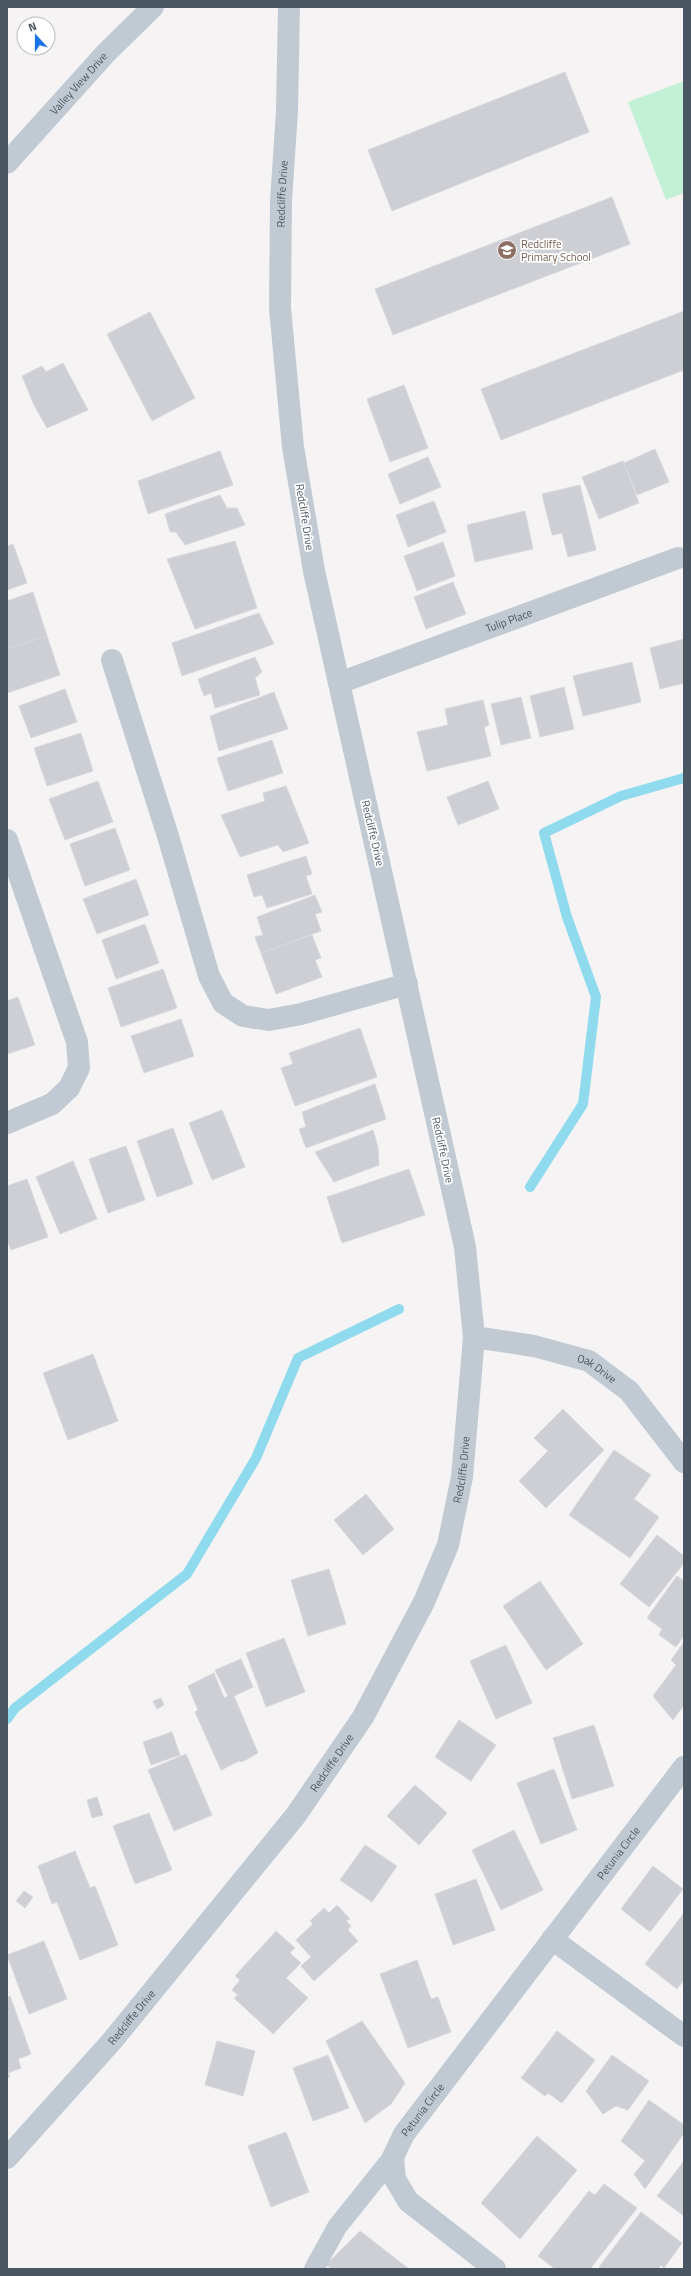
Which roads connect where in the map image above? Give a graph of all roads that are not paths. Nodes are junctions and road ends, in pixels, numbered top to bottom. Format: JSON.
{"nodes":[{"id":1,"x":153,"y":7,"type":"edge"},
{"id":2,"x":289,"y":7,"type":"edge"},
{"id":3,"x":7,"y":163,"type":"edge"},
{"id":4,"x":678,"y":558,"type":"dead end"},
{"id":5,"x":112,"y":660,"type":"dead end"},
{"id":6,"x":339,"y":683,"type":"junction"},
{"id":7,"x":7,"y":840,"type":"edge"},
{"id":8,"x":407,"y":984,"type":"junction"},
{"id":9,"x":7,"y":1123,"type":"edge"},
{"id":10,"x":474,"y":1336,"type":"junction"},
{"id":11,"x":684,"y":1460,"type":"edge"},
{"id":12,"x":684,"y":1767,"type":"edge"},
{"id":13,"x":552,"y":1939,"type":"junction"},
{"id":14,"x":684,"y":2036,"type":"edge"},
{"id":15,"x":393,"y":2157,"type":"junction"},
{"id":16,"x":7,"y":2158,"type":"edge"},
{"id":17,"x":314,"y":2269,"type":"edge"},
{"id":18,"x":495,"y":2269,"type":"edge"}],
"edges":[{"from":1,"to":3,"type":"street","name":"Valley View Drive"},
{"from":2,"to":6,"type":"street","name":"Redcliffe Drive"},
{"from":4,"to":6,"type":"street","name":"Tulip Place"},
{"from":5,"to":8,"type":"street"},
{"from":6,"to":8,"type":"street","name":"Redcliffe Drive"},
{"from":7,"to":9,"type":"street"},
{"from":8,"to":10,"type":"street","name":"Redcliffe Drive"},
{"from":10,"to":11,"type":"street","name":"Oak Drive"},
{"from":10,"to":16,"type":"street","name":"Redcliffe Drive"},
{"from":12,"to":13,"type":"street","name":"Petunia Circle"},
{"from":13,"to":14,"type":"street"},
{"from":13,"to":15,"type":"street","name":"Petunia Circle"},
{"from":15,"to":17,"type":"lane"},
{"from":15,"to":18,"type":"street"}]}
